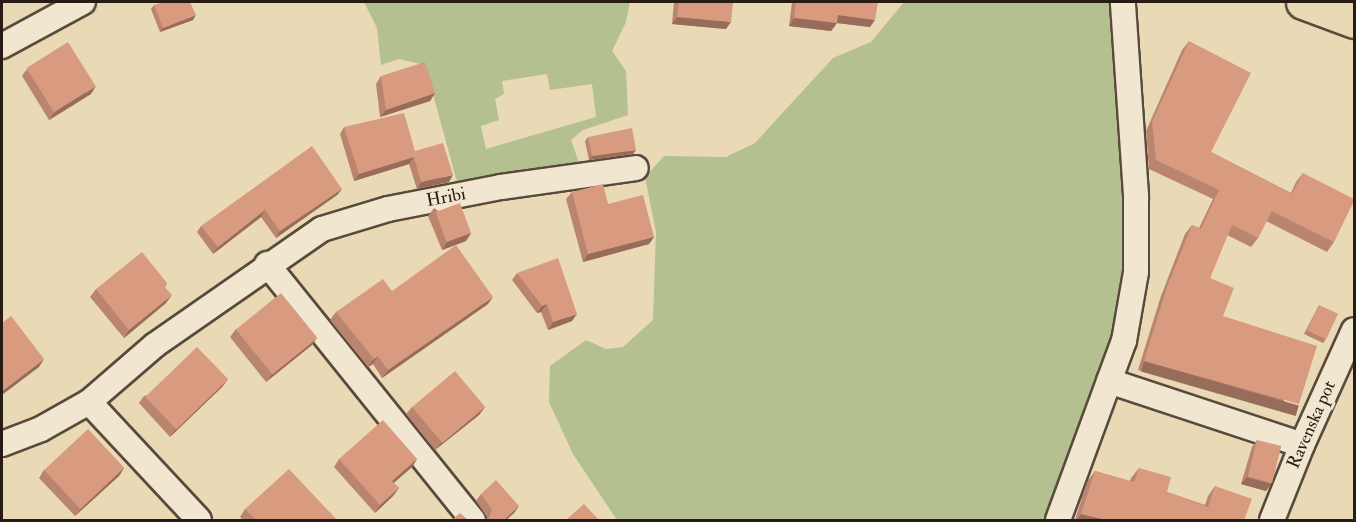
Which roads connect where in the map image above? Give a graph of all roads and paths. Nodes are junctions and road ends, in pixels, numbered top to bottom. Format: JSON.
{"nodes":[{"id":1,"x":83,"y":2,"type":"edge"},
{"id":2,"x":1123,"y":2,"type":"edge"},
{"id":3,"x":1303,"y":2,"type":"edge"},
{"id":4,"x":1354,"y":21,"type":"edge"},
{"id":5,"x":2,"y":46,"type":"edge"},
{"id":6,"x":636,"y":168,"type":"dead end"},
{"id":7,"x":267,"y":264,"type":"junction"},
{"id":8,"x":1354,"y":330,"type":"edge"},
{"id":9,"x":1109,"y":381,"type":"junction"},
{"id":10,"x":89,"y":402,"type":"junction"},
{"id":11,"x":2,"y":444,"type":"edge"},
{"id":12,"x":1302,"y":445,"type":"junction"},
{"id":13,"x":199,"y":520,"type":"edge"},
{"id":14,"x":473,"y":520,"type":"edge"},
{"id":15,"x":1058,"y":520,"type":"edge"},
{"id":16,"x":1272,"y":520,"type":"edge"}],
"edges":[{"from":1,"to":5,"type":"street"},
{"from":2,"to":9,"type":"street"},
{"from":3,"to":4,"type":"main road"},
{"from":6,"to":7,"type":"street","name":"Hribi"},
{"from":7,"to":10,"type":"street","name":"Hribi"},
{"from":7,"to":14,"type":"street"},
{"from":8,"to":12,"type":"street","name":"Ravenska pot"},
{"from":9,"to":12,"type":"street"},
{"from":9,"to":15,"type":"street"},
{"from":10,"to":11,"type":"street","name":"Hribi"},
{"from":10,"to":13,"type":"street"},
{"from":12,"to":16,"type":"street","name":"Ravenska pot"}]}
